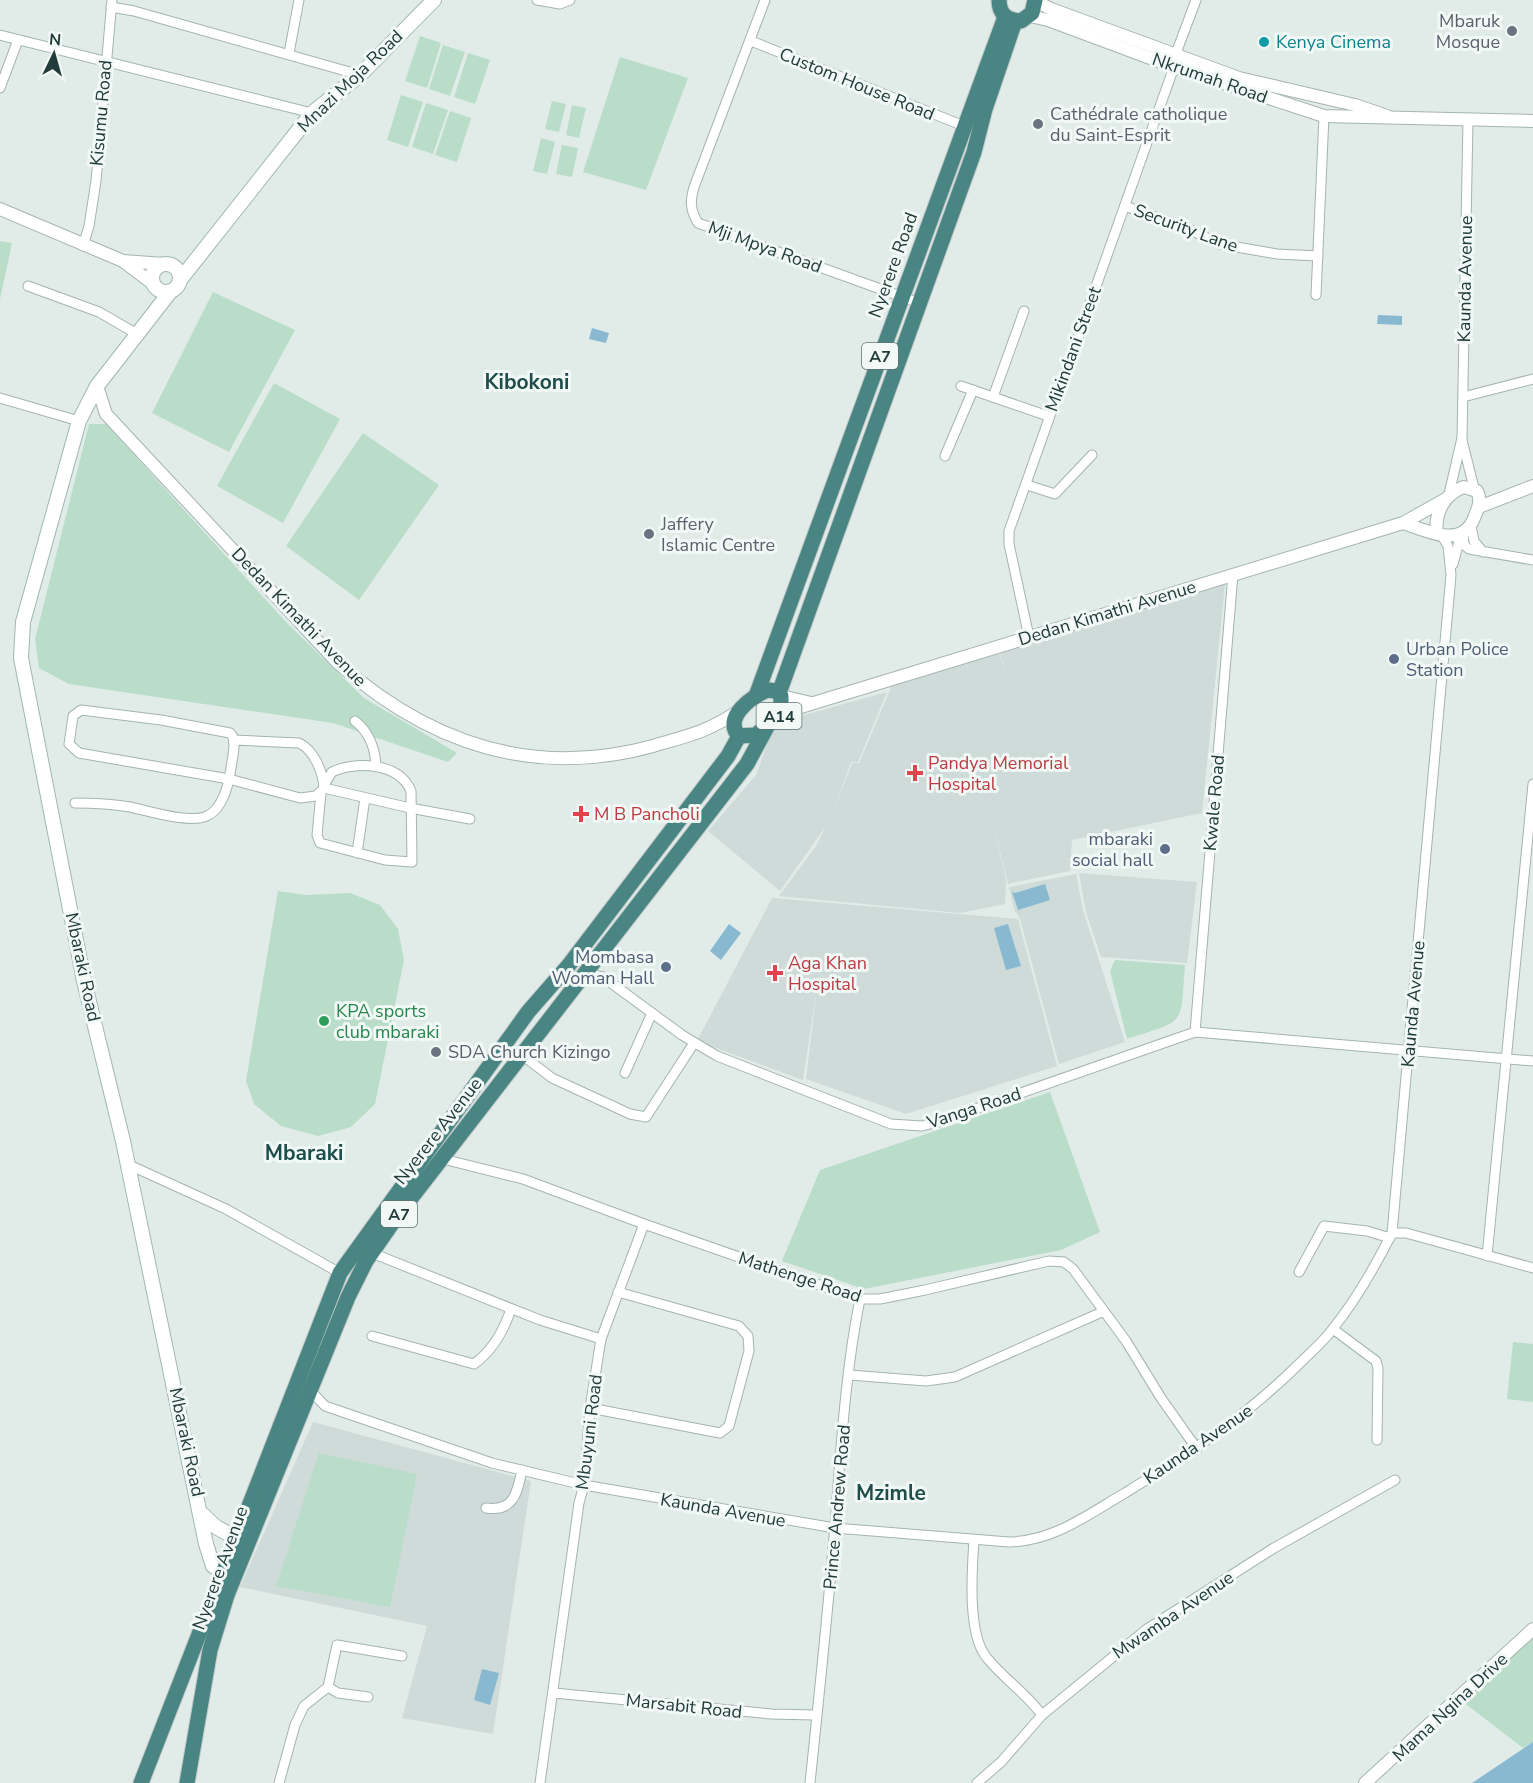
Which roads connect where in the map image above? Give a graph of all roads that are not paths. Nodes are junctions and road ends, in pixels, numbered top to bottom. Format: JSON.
{"nodes":[{"id":1,"x":299,"y":0,"type":"edge"},
{"id":2,"x":434,"y":0,"type":"edge"},
{"id":3,"x":537,"y":0,"type":"edge"},
{"id":4,"x":570,"y":0,"type":"edge"},
{"id":5,"x":765,"y":0,"type":"edge"},
{"id":6,"x":998,"y":0,"type":"edge"},
{"id":7,"x":1035,"y":0,"type":"edge"},
{"id":8,"x":1196,"y":0,"type":"edge"},
{"id":9,"x":112,"y":4,"type":"edge"},
{"id":10,"x":1017,"y":18,"type":"junction"},
{"id":11,"x":0,"y":35,"type":"edge"},
{"id":12,"x":18,"y":40,"type":"junction"},
{"id":13,"x":750,"y":41,"type":"junction"},
{"id":14,"x":289,"y":53,"type":"junction"},
{"id":15,"x":106,"y":61,"type":"junction"},
{"id":16,"x":1174,"y":61,"type":"junction"},
{"id":17,"x":360,"y":75,"type":"junction"},
{"id":18,"x":0,"y":88,"type":"edge"},
{"id":19,"x":1310,"y":94,"type":"junction"},
{"id":20,"x":979,"y":106,"type":"junction"},
{"id":21,"x":1306,"y":110,"type":"junction"},
{"id":22,"x":312,"y":113,"type":"junction"},
{"id":23,"x":1324,"y":116,"type":"junction"},
{"id":24,"x":1394,"y":118,"type":"junction"},
{"id":25,"x":1468,"y":120,"type":"junction"},
{"id":26,"x":1533,"y":121,"type":"edge"},
{"id":27,"x":964,"y":126,"type":"junction"},
{"id":28,"x":957,"y":145,"type":"junction"},
{"id":29,"x":974,"y":152,"type":"junction"},
{"id":30,"x":1125,"y":206,"type":"junction"},
{"id":31,"x":0,"y":209,"type":"edge"},
{"id":32,"x":89,"y":226,"type":"junction"},
{"id":33,"x":82,"y":246,"type":"junction"},
{"id":34,"x":202,"y":249,"type":"junction"},
{"id":35,"x":95,"y":251,"type":"junction"},
{"id":36,"x":1318,"y":256,"type":"junction"},
{"id":37,"x":123,"y":261,"type":"junction"},
{"id":38,"x":168,"y":265,"type":"junction"},
{"id":39,"x":180,"y":280,"type":"junction"},
{"id":40,"x":154,"y":285,"type":"junction"},
{"id":41,"x":28,"y":286,"type":"dead end"},
{"id":42,"x":170,"y":292,"type":"junction"},
{"id":43,"x":1317,"y":295,"type":"dead end"},
{"id":44,"x":902,"y":297,"type":"junction"},
{"id":45,"x":919,"y":303,"type":"junction"},
{"id":46,"x":1024,"y":311,"type":"dead end"},
{"id":47,"x":140,"y":330,"type":"junction"},
{"id":48,"x":1533,"y":379,"type":"edge"},
{"id":49,"x":97,"y":386,"type":"junction"},
{"id":50,"x":961,"y":386,"type":"dead end"},
{"id":51,"x":973,"y":390,"type":"junction"},
{"id":52,"x":993,"y":397,"type":"junction"},
{"id":53,"x":1462,"y":397,"type":"junction"},
{"id":54,"x":0,"y":398,"type":"edge"},
{"id":55,"x":106,"y":414,"type":"junction"},
{"id":56,"x":1048,"y":417,"type":"junction"},
{"id":57,"x":80,"y":418,"type":"junction"},
{"id":58,"x":1462,"y":438,"type":"junction"},
{"id":59,"x":1092,"y":455,"type":"dead end"},
{"id":60,"x":945,"y":456,"type":"dead end"},
{"id":61,"x":1027,"y":485,"type":"junction"},
{"id":62,"x":1533,"y":486,"type":"edge"},
{"id":63,"x":1475,"y":489,"type":"junction"},
{"id":64,"x":1512,"y":492,"type":"junction"},
{"id":65,"x":1446,"y":497,"type":"junction"},
{"id":66,"x":826,"y":504,"type":"junction"},
{"id":67,"x":1479,"y":507,"type":"junction"},
{"id":68,"x":844,"y":511,"type":"junction"},
{"id":69,"x":1402,"y":523,"type":"junction"},
{"id":70,"x":818,"y":526,"type":"junction"},
{"id":71,"x":1465,"y":531,"type":"junction"},
{"id":72,"x":837,"y":533,"type":"junction"},
{"id":73,"x":1439,"y":535,"type":"junction"},
{"id":74,"x":1533,"y":560,"type":"edge"},
{"id":75,"x":1233,"y":574,"type":"junction"},
{"id":76,"x":1451,"y":575,"type":"junction"},
{"id":77,"x":1029,"y":637,"type":"junction"},
{"id":78,"x":780,"y":695,"type":"junction"},
{"id":79,"x":756,"y":696,"type":"junction"},
{"id":80,"x":812,"y":703,"type":"junction"},
{"id":81,"x":737,"y":712,"type":"junction"},
{"id":82,"x":781,"y":713,"type":"junction"},
{"id":83,"x":355,"y":721,"type":"dead end"},
{"id":84,"x":767,"y":727,"type":"junction"},
{"id":85,"x":709,"y":730,"type":"junction"},
{"id":86,"x":737,"y":735,"type":"junction"},
{"id":87,"x":234,"y":740,"type":"junction"},
{"id":88,"x":376,"y":766,"type":"junction"},
{"id":89,"x":229,"y":779,"type":"junction"},
{"id":90,"x":1533,"y":784,"type":"edge"},
{"id":91,"x":323,"y":789,"type":"junction"},
{"id":92,"x":365,"y":798,"type":"junction"},
{"id":93,"x":75,"y":802,"type":"dead end"},
{"id":94,"x":410,"y":808,"type":"junction"},
{"id":95,"x":470,"y":819,"type":"dead end"},
{"id":96,"x":673,"y":829,"type":"junction"},
{"id":97,"x":689,"y":839,"type":"junction"},
{"id":98,"x":357,"y":853,"type":"junction"},
{"id":99,"x":606,"y":917,"type":"junction"},
{"id":100,"x":620,"y":928,"type":"junction"},
{"id":101,"x":583,"y":947,"type":"junction"},
{"id":102,"x":596,"y":959,"type":"junction"},
{"id":103,"x":569,"y":965,"type":"junction"},
{"id":104,"x":584,"y":974,"type":"junction"},
{"id":105,"x":603,"y":977,"type":"junction"},
{"id":106,"x":528,"y":1012,"type":"junction"},
{"id":107,"x":652,"y":1013,"type":"junction"},
{"id":108,"x":1195,"y":1032,"type":"junction"},
{"id":109,"x":694,"y":1043,"type":"junction"},
{"id":110,"x":1409,"y":1050,"type":"junction"},
{"id":111,"x":522,"y":1055,"type":"junction"},
{"id":112,"x":1506,"y":1059,"type":"junction"},
{"id":113,"x":1533,"y":1061,"type":"edge"},
{"id":114,"x":625,"y":1073,"type":"dead end"},
{"id":115,"x":456,"y":1141,"type":"junction"},
{"id":116,"x":425,"y":1155,"type":"junction"},
{"id":117,"x":442,"y":1159,"type":"junction"},
{"id":118,"x":127,"y":1164,"type":"junction"},
{"id":119,"x":644,"y":1224,"type":"junction"},
{"id":120,"x":1391,"y":1235,"type":"junction"},
{"id":121,"x":357,"y":1246,"type":"junction"},
{"id":122,"x":371,"y":1253,"type":"junction"},
{"id":123,"x":1487,"y":1256,"type":"junction"},
{"id":124,"x":1533,"y":1268,"type":"edge"},
{"id":125,"x":1299,"y":1272,"type":"dead end"},
{"id":126,"x":340,"y":1273,"type":"junction"},
{"id":127,"x":332,"y":1290,"type":"junction"},
{"id":128,"x":618,"y":1292,"type":"junction"},
{"id":129,"x":348,"y":1297,"type":"junction"},
{"id":130,"x":860,"y":1299,"type":"junction"},
{"id":131,"x":510,"y":1309,"type":"junction"},
{"id":132,"x":1102,"y":1312,"type":"junction"},
{"id":133,"x":1333,"y":1329,"type":"junction"},
{"id":134,"x":372,"y":1336,"type":"dead end"},
{"id":135,"x":601,"y":1339,"type":"junction"},
{"id":136,"x":850,"y":1375,"type":"junction"},
{"id":137,"x":303,"y":1386,"type":"junction"},
{"id":138,"x":325,"y":1406,"type":"junction"},
{"id":139,"x":295,"y":1407,"type":"junction"},
{"id":140,"x":590,"y":1408,"type":"junction"},
{"id":141,"x":1377,"y":1440,"type":"dead end"},
{"id":142,"x":1197,"y":1449,"type":"junction"},
{"id":143,"x":522,"y":1470,"type":"junction"},
{"id":144,"x":1395,"y":1480,"type":"dead end"},
{"id":145,"x":584,"y":1485,"type":"junction"},
{"id":146,"x":486,"y":1508,"type":"dead end"},
{"id":147,"x":202,"y":1514,"type":"junction"},
{"id":148,"x":835,"y":1528,"type":"junction"},
{"id":149,"x":974,"y":1540,"type":"junction"},
{"id":150,"x":242,"y":1541,"type":"junction"},
{"id":151,"x":229,"y":1574,"type":"junction"},
{"id":152,"x":1533,"y":1629,"type":"edge"},
{"id":153,"x":402,"y":1656,"type":"dead end"},
{"id":154,"x":328,"y":1687,"type":"junction"},
{"id":155,"x":554,"y":1693,"type":"junction"},
{"id":156,"x":369,"y":1698,"type":"dead end"},
{"id":157,"x":815,"y":1715,"type":"junction"},
{"id":158,"x":1042,"y":1715,"type":"junction"},
{"id":159,"x":141,"y":1783,"type":"edge"},
{"id":160,"x":187,"y":1783,"type":"edge"},
{"id":161,"x":279,"y":1783,"type":"edge"},
{"id":162,"x":540,"y":1783,"type":"edge"},
{"id":163,"x":810,"y":1783,"type":"edge"},
{"id":164,"x":977,"y":1783,"type":"edge"},
{"id":165,"x":1365,"y":1783,"type":"edge"}],
"edges":[{"from":1,"to":14,"type":"street"},
{"from":2,"to":17,"type":"main road","name":"Mnazi Moja Road"},
{"from":3,"to":4,"type":"street"},
{"from":5,"to":13,"type":"street","name":"Mji Mpya Road"},
{"from":6,"to":10,"type":"highway"},
{"from":7,"to":10,"type":"highway","name":"Nyerere Road"},
{"from":7,"to":16,"type":"street","name":"Nkrumah Road"},
{"from":8,"to":16,"type":"street","name":"Mikindani Street"},
{"from":9,"to":14,"type":"street"},
{"from":9,"to":15,"type":"street","name":"Kisumu Road"},
{"from":10,"to":16,"type":"street","name":"Nkrumah Road"},
{"from":10,"to":20,"type":"highway","name":"Nyerere Road","number":"A7"},
{"from":11,"to":12,"type":"street"},
{"from":12,"to":15,"type":"street"},
{"from":12,"to":18,"type":"street"},
{"from":13,"to":27,"type":"street","name":"Custom House Road"},
{"from":13,"to":44,"type":"street","name":"Mji Mpya Road"},
{"from":14,"to":17,"type":"street"},
{"from":15,"to":22,"type":"street"},
{"from":15,"to":32,"type":"street","name":"Kisumu Road"},
{"from":16,"to":19,"type":"street","name":"Nkrumah Road"},
{"from":16,"to":21,"type":"street","name":"Nkrumah Road"},
{"from":16,"to":30,"type":"street","name":"Mikindani Street"},
{"from":17,"to":22,"type":"main road","name":"Mnazi Moja Road"},
{"from":19,"to":21,"type":"street"},
{"from":19,"to":24,"type":"street","name":"Nkrumah Road"},
{"from":20,"to":27,"type":"highway","name":"Nyerere Road","number":"A7"},
{"from":20,"to":29,"type":"highway","name":"Nyerere Road","number":"A7"},
{"from":21,"to":23,"type":"street","name":"Nkrumah Road"},
{"from":22,"to":34,"type":"main road","name":"Mnazi Moja Road"},
{"from":23,"to":24,"type":"street","name":"Nkrumah Road"},
{"from":23,"to":36,"type":"street"},
{"from":24,"to":25,"type":"street","name":"Nkrumah Road"},
{"from":25,"to":26,"type":"street","name":"Nkrumah Road"},
{"from":25,"to":53,"type":"street","name":"Kaunda Avenue"},
{"from":27,"to":28,"type":"highway","name":"Nyerere Road","number":"A7"},
{"from":28,"to":29,"type":"highway"},
{"from":28,"to":44,"type":"highway","name":"Nyerere Road","number":"A7"},
{"from":29,"to":45,"type":"highway","name":"Nyerere Road","number":"A7"},
{"from":30,"to":36,"type":"street","name":"Security Lane"},
{"from":30,"to":56,"type":"street","name":"Mikindani Street"},
{"from":31,"to":33,"type":"street"},
{"from":32,"to":33,"type":"street","name":"Kisumu Road"},
{"from":32,"to":35,"type":"street","name":"Kisumu Road"},
{"from":33,"to":35,"type":"street"},
{"from":34,"to":38,"type":"main road"},
{"from":34,"to":39,"type":"main road","name":"Mnazi Moja Road"},
{"from":35,"to":37,"type":"street"},
{"from":36,"to":43,"type":"street"},
{"from":37,"to":38,"type":"street"},
{"from":37,"to":40,"type":"street"},
{"from":38,"to":39,"type":"main road"},
{"from":38,"to":40,"type":"main road"},
{"from":39,"to":42,"type":"main road"},
{"from":40,"to":42,"type":"main road"},
{"from":40,"to":47,"type":"main road"},
{"from":41,"to":47,"type":"street"},
{"from":42,"to":47,"type":"main road"},
{"from":44,"to":45,"type":"street","name":"Mji Mpya Road"},
{"from":44,"to":66,"type":"highway","name":"Nyerere Road","number":"A7"},
{"from":45,"to":68,"type":"highway","name":"Nyerere Road","number":"A7"},
{"from":46,"to":52,"type":"street"},
{"from":47,"to":49,"type":"main road"},
{"from":48,"to":53,"type":"street"},
{"from":49,"to":55,"type":"street","name":"Dedan Kimathi Avenue"},
{"from":49,"to":57,"type":"main road"},
{"from":50,"to":51,"type":"street"},
{"from":51,"to":52,"type":"street"},
{"from":51,"to":60,"type":"street"},
{"from":52,"to":56,"type":"street"},
{"from":53,"to":58,"type":"street","name":"Kaunda Avenue"},
{"from":54,"to":57,"type":"street"},
{"from":55,"to":57,"type":"street"},
{"from":55,"to":85,"type":"street","name":"Dedan Kimathi Avenue"},
{"from":56,"to":61,"type":"street","name":"Mikindani Street"},
{"from":57,"to":118,"type":"main road","name":"Mbaraki Road"},
{"from":58,"to":63,"type":"street"},
{"from":58,"to":65,"type":"street"},
{"from":59,"to":61,"type":"street"},
{"from":61,"to":77,"type":"street","name":"Mikindani Street"},
{"from":62,"to":64,"type":"street"},
{"from":63,"to":64,"type":"street"},
{"from":63,"to":65,"type":"street","name":"Dedan Kimathi Avenue"},
{"from":63,"to":67,"type":"street"},
{"from":64,"to":67,"type":"street"},
{"from":65,"to":69,"type":"street","name":"Dedan Kimathi Avenue"},
{"from":65,"to":73,"type":"street"},
{"from":66,"to":68,"type":"highway"},
{"from":66,"to":70,"type":"highway","name":"Nyerere Road","number":"A7"},
{"from":67,"to":71,"type":"street"},
{"from":68,"to":72,"type":"highway","name":"Nyerere Road","number":"A7"},
{"from":69,"to":73,"type":"street"},
{"from":69,"to":75,"type":"street","name":"Dedan Kimathi Avenue"},
{"from":70,"to":72,"type":"highway"},
{"from":70,"to":79,"type":"highway","name":"Nyerere Road","number":"A7"},
{"from":71,"to":73,"type":"street"},
{"from":71,"to":74,"type":"street"},
{"from":71,"to":76,"type":"street"},
{"from":72,"to":78,"type":"highway","name":"Nyerere Road","number":"A7"},
{"from":73,"to":76,"type":"street"},
{"from":75,"to":77,"type":"street","name":"Dedan Kimathi Avenue"},
{"from":75,"to":108,"type":"street","name":"Kwale Road"},
{"from":76,"to":110,"type":"street","name":"Kaunda Avenue"},
{"from":77,"to":80,"type":"street","name":"Dedan Kimathi Avenue"},
{"from":78,"to":79,"type":"highway","number":"A14"},
{"from":78,"to":80,"type":"street","name":"Dedan Kimathi Avenue"},
{"from":78,"to":82,"type":"highway","number":"A14"},
{"from":79,"to":81,"type":"highway","number":"A14"},
{"from":80,"to":82,"type":"street","name":"Dedan Kimathi Avenue"},
{"from":81,"to":85,"type":"street"},
{"from":81,"to":86,"type":"highway","number":"A14"},
{"from":82,"to":84,"type":"highway","number":"A14"},
{"from":83,"to":88,"type":"street"},
{"from":84,"to":86,"type":"highway","number":"A14"},
{"from":84,"to":97,"type":"highway","name":"Nyerere Avenue","number":"A7"},
{"from":85,"to":86,"type":"street"},
{"from":86,"to":96,"type":"highway","name":"Nyerere Avenue","number":"A7"},
{"from":87,"to":89,"type":"street"},
{"from":87,"to":89,"type":"street"},
{"from":87,"to":91,"type":"street"},
{"from":88,"to":91,"type":"street"},
{"from":88,"to":94,"type":"street"},
{"from":89,"to":91,"type":"street"},
{"from":89,"to":93,"type":"street"},
{"from":90,"to":112,"type":"street"},
{"from":91,"to":92,"type":"street"},
{"from":91,"to":98,"type":"street"},
{"from":92,"to":94,"type":"street"},
{"from":92,"to":98,"type":"street"},
{"from":94,"to":95,"type":"street"},
{"from":94,"to":98,"type":"street"},
{"from":96,"to":97,"type":"highway"},
{"from":96,"to":99,"type":"highway","name":"Nyerere Avenue","number":"A7"},
{"from":97,"to":100,"type":"highway","name":"Nyerere Avenue","number":"A7"},
{"from":99,"to":100,"type":"highway"},
{"from":99,"to":101,"type":"highway","name":"Nyerere Avenue","number":"A7"},
{"from":100,"to":102,"type":"highway","name":"Nyerere Avenue","number":"A7"},
{"from":101,"to":102,"type":"street"},
{"from":101,"to":103,"type":"highway","name":"Nyerere Avenue","number":"A7"},
{"from":102,"to":104,"type":"highway","name":"Nyerere Avenue","number":"A7"},
{"from":102,"to":105,"type":"street"},
{"from":103,"to":104,"type":"street","name":"Vanga Road"},
{"from":103,"to":106,"type":"highway","name":"Nyerere Avenue","number":"A7"},
{"from":104,"to":105,"type":"street","name":"Vanga Road"},
{"from":104,"to":111,"type":"highway","name":"Nyerere Avenue","number":"A7"},
{"from":105,"to":107,"type":"street","name":"Vanga Road"},
{"from":106,"to":115,"type":"highway"},
{"from":106,"to":116,"type":"highway","name":"Nyerere Avenue","number":"A7"},
{"from":107,"to":109,"type":"street","name":"Vanga Road"},
{"from":107,"to":114,"type":"street"},
{"from":108,"to":109,"type":"street","name":"Vanga Road"},
{"from":108,"to":110,"type":"street","name":"Vanga Road"},
{"from":109,"to":111,"type":"street"},
{"from":110,"to":112,"type":"street","name":"Vanga Road"},
{"from":110,"to":120,"type":"street","name":"Kaunda Avenue"},
{"from":111,"to":115,"type":"highway","name":"Nyerere Avenue","number":"A7"},
{"from":112,"to":113,"type":"street","name":"Vanga Road"},
{"from":112,"to":123,"type":"street"},
{"from":115,"to":117,"type":"highway","name":"Nyerere Avenue","number":"A7"},
{"from":116,"to":117,"type":"street","name":"Mathenge Road"},
{"from":116,"to":121,"type":"highway","name":"Nyerere Avenue","number":"A7"},
{"from":117,"to":119,"type":"street","name":"Mathenge Road"},
{"from":117,"to":122,"type":"highway","name":"Nyerere Avenue","number":"A7"},
{"from":118,"to":126,"type":"street"},
{"from":118,"to":147,"type":"main road","name":"Mbaraki Road"},
{"from":119,"to":128,"type":"street","name":"Mbuyuni Road"},
{"from":119,"to":130,"type":"street","name":"Mathenge Road"},
{"from":120,"to":123,"type":"street"},
{"from":120,"to":125,"type":"street"},
{"from":120,"to":133,"type":"street","name":"Kaunda Avenue"},
{"from":121,"to":122,"type":"street"},
{"from":121,"to":126,"type":"highway","name":"Nyerere Avenue","number":"A7"},
{"from":122,"to":129,"type":"highway","name":"Nyerere Avenue","number":"A7"},
{"from":122,"to":131,"type":"street"},
{"from":123,"to":124,"type":"street"},
{"from":126,"to":127,"type":"highway","name":"Nyerere Avenue","number":"A7"},
{"from":127,"to":129,"type":"highway"},
{"from":127,"to":137,"type":"highway","name":"Nyerere Avenue","number":"A7"},
{"from":128,"to":135,"type":"street","name":"Mbuyuni Road"},
{"from":128,"to":140,"type":"street"},
{"from":129,"to":137,"type":"highway","name":"Nyerere Avenue","number":"A7"},
{"from":130,"to":132,"type":"street","name":"Mathenge Road"},
{"from":130,"to":136,"type":"street","name":"Prince Andrew Road"},
{"from":131,"to":134,"type":"street"},
{"from":131,"to":135,"type":"street"},
{"from":132,"to":136,"type":"street"},
{"from":132,"to":142,"type":"street","name":"Mathenge Road"},
{"from":133,"to":141,"type":"street"},
{"from":133,"to":142,"type":"street","name":"Kaunda Avenue"},
{"from":135,"to":140,"type":"street","name":"Mbuyuni Road"},
{"from":136,"to":148,"type":"street","name":"Prince Andrew Road"},
{"from":137,"to":138,"type":"street","name":"Kaunda Avenue"},
{"from":137,"to":139,"type":"highway","name":"Nyerere Avenue","number":"A7"},
{"from":138,"to":139,"type":"street","name":"Kaunda Avenue"},
{"from":138,"to":143,"type":"street","name":"Kaunda Avenue"},
{"from":139,"to":150,"type":"highway","name":"Nyerere Avenue","number":"A7"},
{"from":140,"to":145,"type":"street","name":"Mbuyuni Road"},
{"from":142,"to":149,"type":"street","name":"Kaunda Avenue"},
{"from":143,"to":145,"type":"street","name":"Kaunda Avenue"},
{"from":143,"to":146,"type":"street"},
{"from":144,"to":158,"type":"street","name":"Mwamba Avenue"},
{"from":145,"to":148,"type":"street","name":"Kaunda Avenue"},
{"from":145,"to":155,"type":"street","name":"Mbuyuni Road"},
{"from":147,"to":150,"type":"main road","name":"Mbaraki Road"},
{"from":147,"to":151,"type":"main road","name":"Mbaraki Road"},
{"from":148,"to":149,"type":"street","name":"Kaunda Avenue"},
{"from":148,"to":157,"type":"street","name":"Prince Andrew Road"},
{"from":149,"to":158,"type":"street"},
{"from":150,"to":151,"type":"highway","name":"Nyerere Avenue","number":"A7"},
{"from":151,"to":159,"type":"highway","name":"Nyerere Avenue","number":"A7"},
{"from":151,"to":160,"type":"highway","name":"Nyerere Avenue","number":"A7"},
{"from":152,"to":165,"type":"street","name":"Mama Ngina Drive"},
{"from":153,"to":154,"type":"street"},
{"from":154,"to":156,"type":"street"},
{"from":154,"to":161,"type":"street"},
{"from":155,"to":157,"type":"street","name":"Marsabit Road"},
{"from":155,"to":162,"type":"street","name":"Mbuyuni Road"},
{"from":157,"to":163,"type":"street","name":"Prince Andrew Road"},
{"from":158,"to":164,"type":"street","name":"Mwamba Avenue"}]}
